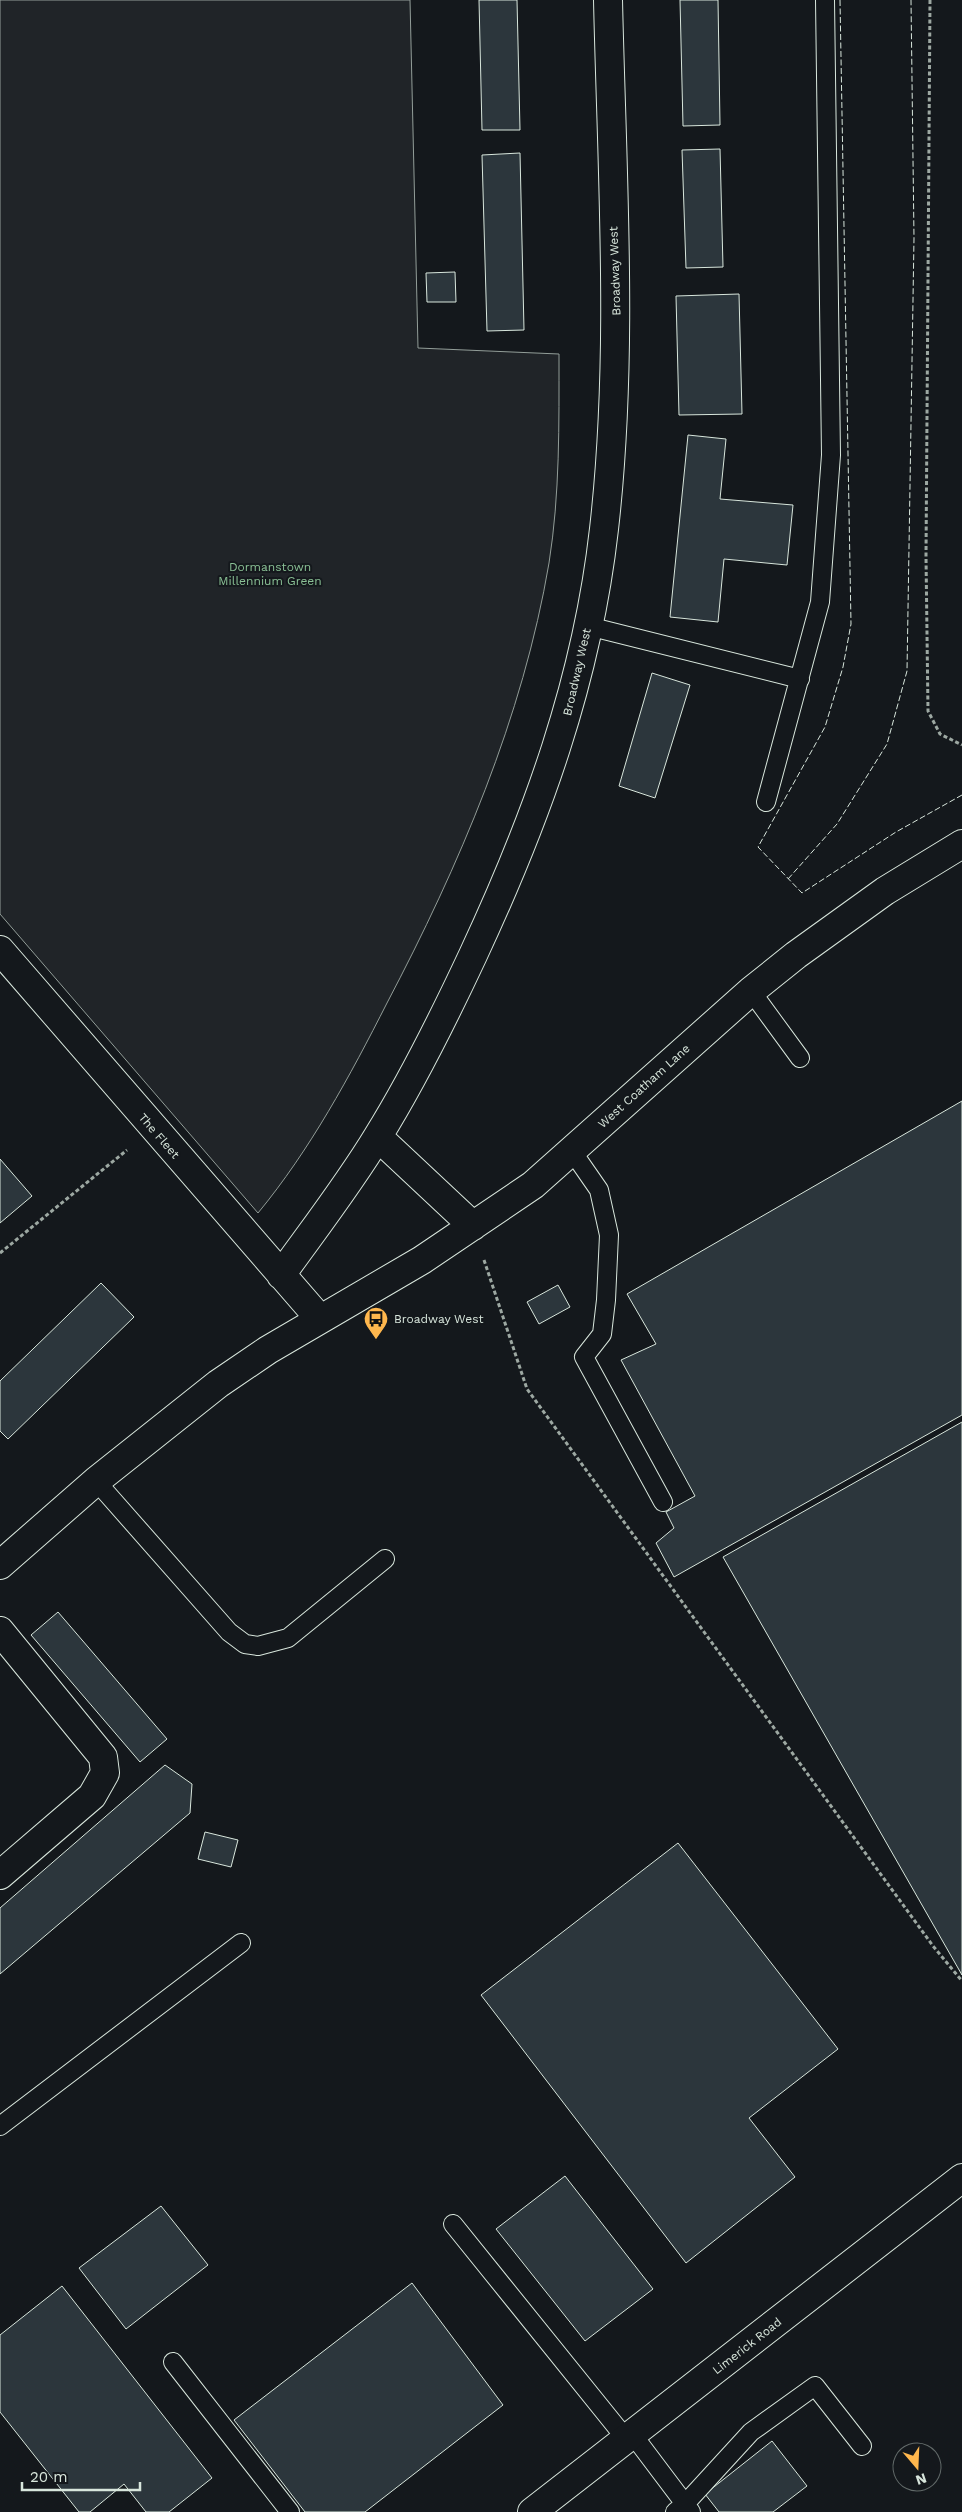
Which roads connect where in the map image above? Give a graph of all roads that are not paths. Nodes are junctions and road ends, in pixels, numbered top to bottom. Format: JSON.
{"nodes":[{"id":1,"x":608,"y":0,"type":"edge"},
{"id":2,"x":825,"y":0,"type":"edge"},
{"id":3,"x":588,"y":626,"type":"junction"},
{"id":4,"x":800,"y":679,"type":"junction"},
{"id":5,"x":766,"y":802,"type":"dead end"},
{"id":6,"x":962,"y":844,"type":"edge"},
{"id":7,"x":0,"y":950,"type":"edge"},
{"id":8,"x":751,"y":991,"type":"junction"},
{"id":9,"x":800,"y":1058,"type":"dead end"},
{"id":10,"x":378,"y":1137,"type":"junction"},
{"id":11,"x":572,"y":1151,"type":"junction"},
{"id":12,"x":473,"y":1226,"type":"junction"},
{"id":13,"x":281,"y":1275,"type":"junction"},
{"id":14,"x":320,"y":1320,"type":"junction"},
{"id":15,"x":96,"y":1481,"type":"junction"},
{"id":16,"x":663,"y":1502,"type":"dead end"},
{"id":17,"x":385,"y":1559,"type":"dead end"},
{"id":18,"x":0,"y":1564,"type":"edge"},
{"id":19,"x":0,"y":1631,"type":"edge"},
{"id":20,"x":0,"y":1874,"type":"edge"},
{"id":21,"x":241,"y":1943,"type":"dead end"},
{"id":22,"x":0,"y":2126,"type":"edge"},
{"id":23,"x":962,"y":2178,"type":"edge"},
{"id":24,"x":453,"y":2224,"type":"dead end"},
{"id":25,"x":173,"y":2362,"type":"dead end"},
{"id":26,"x":630,"y":2437,"type":"junction"},
{"id":27,"x":862,"y":2446,"type":"dead end"},
{"id":28,"x":684,"y":2509,"type":"edge"},
{"id":29,"x":290,"y":2512,"type":"edge"},
{"id":30,"x":532,"y":2512,"type":"edge"}],
"edges":[{"from":1,"to":3,"type":"street","name":"Broadway West"},
{"from":2,"to":4,"type":"lane"},
{"from":3,"to":4,"type":"lane"},
{"from":3,"to":10,"type":"street","name":"Broadway West"},
{"from":4,"to":5,"type":"lane"},
{"from":6,"to":8,"type":"street","name":"West Coatham Lane"},
{"from":7,"to":13,"type":"street","name":"The Fleet"},
{"from":8,"to":9,"type":"lane"},
{"from":8,"to":11,"type":"street","name":"West Coatham Lane"},
{"from":10,"to":12,"type":"street"},
{"from":10,"to":13,"type":"street","name":"Broadway West"},
{"from":11,"to":12,"type":"street","name":"West Coatham Lane"},
{"from":11,"to":16,"type":"lane"},
{"from":12,"to":14,"type":"street","name":"West Coatham Lane"},
{"from":13,"to":14,"type":"street","name":"The Fleet"},
{"from":14,"to":15,"type":"street"},
{"from":15,"to":17,"type":"lane"},
{"from":15,"to":18,"type":"street"},
{"from":19,"to":20,"type":"street"},
{"from":21,"to":22,"type":"lane"},
{"from":23,"to":26,"type":"street","name":"Limerick Road"},
{"from":24,"to":26,"type":"lane"},
{"from":25,"to":29,"type":"lane"},
{"from":26,"to":28,"type":"lane"},
{"from":26,"to":30,"type":"street","name":"Limerick Road"},
{"from":27,"to":28,"type":"lane"}]}
